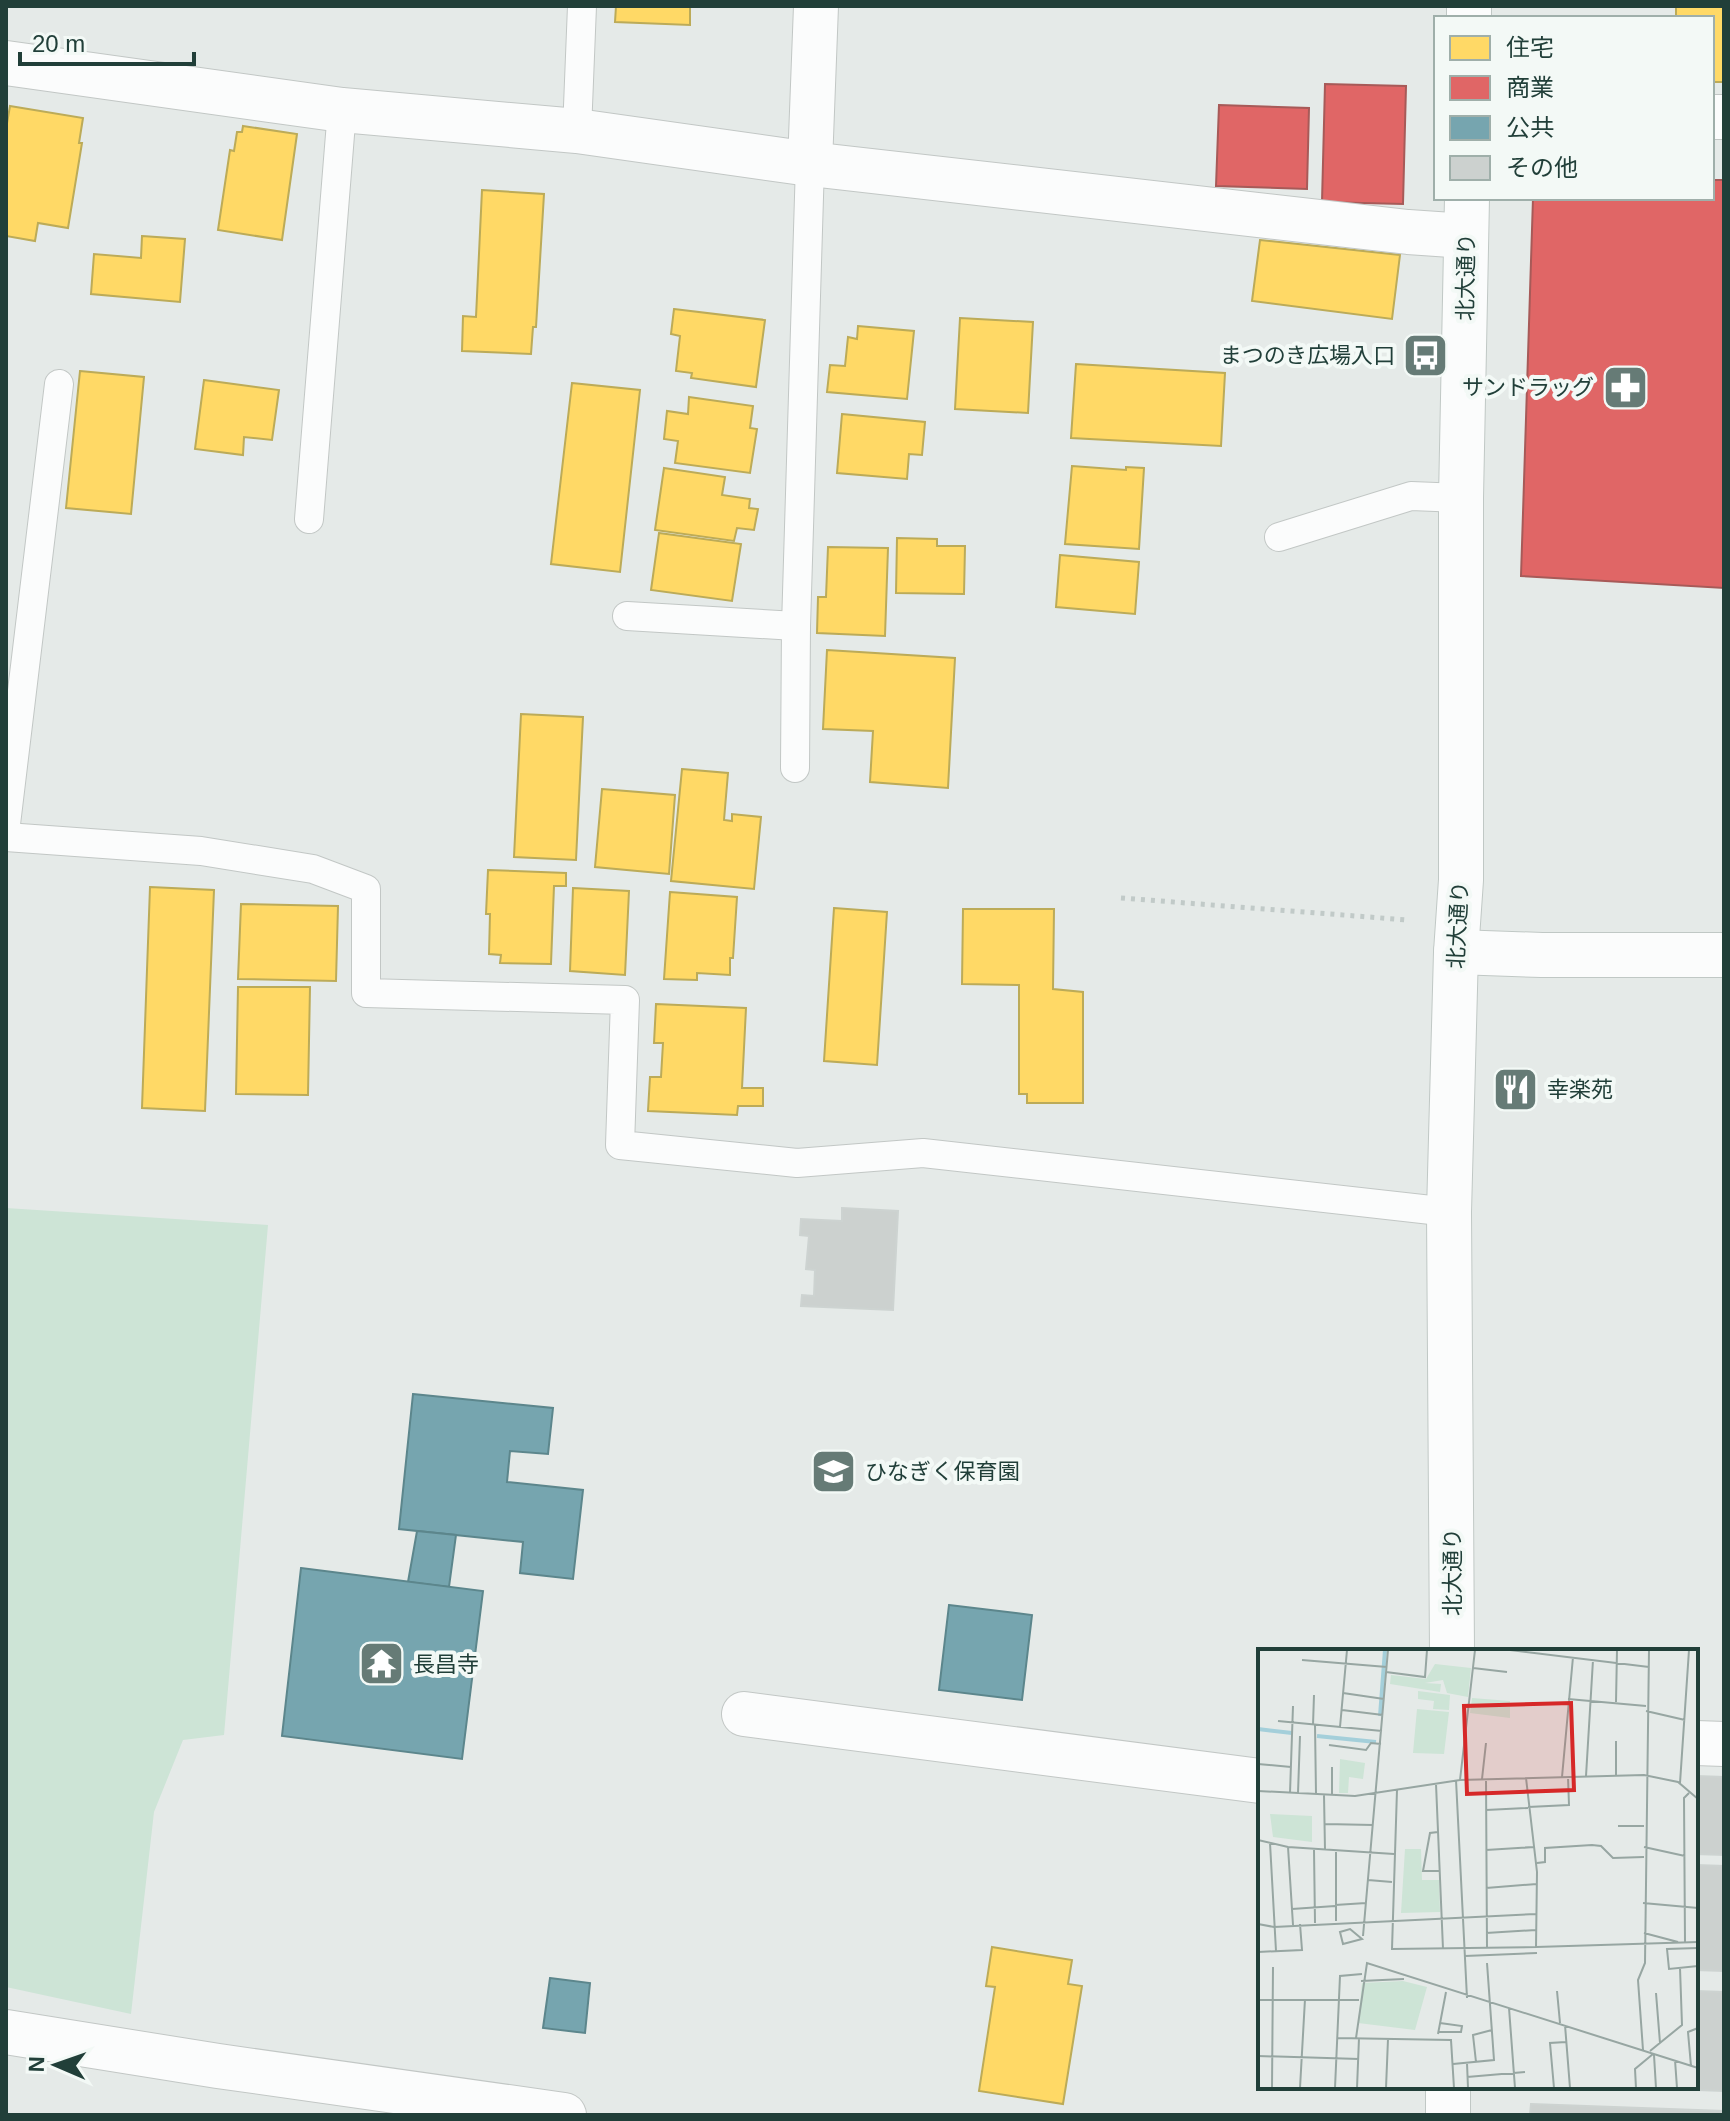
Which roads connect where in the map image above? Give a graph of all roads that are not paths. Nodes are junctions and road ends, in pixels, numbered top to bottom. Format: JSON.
{"nodes":[{"id":1,"x":582,"y":6,"type":"edge"},
{"id":2,"x":816,"y":6,"type":"edge"},
{"id":3,"x":6,"y":63,"type":"edge"},
{"id":4,"x":342,"y":110,"type":"junction"},
{"id":5,"x":577,"y":131,"type":"junction"},
{"id":6,"x":810,"y":164,"type":"junction"},
{"id":7,"x":1467,"y":217,"type":"edge"},
{"id":8,"x":59,"y":384,"type":"dead end"},
{"id":9,"x":1461,"y":498,"type":"junction"},
{"id":10,"x":309,"y":519,"type":"dead end"},
{"id":11,"x":1279,"y":537,"type":"dead end"},
{"id":12,"x":627,"y":616,"type":"dead end"},
{"id":13,"x":796,"y":626,"type":"junction"},
{"id":14,"x":795,"y":768,"type":"dead end"},
{"id":15,"x":6,"y":824,"type":"edge"},
{"id":16,"x":6,"y":837,"type":"edge"},
{"id":17,"x":1456,"y":952,"type":"junction"},
{"id":18,"x":1724,"y":955,"type":"edge"},
{"id":19,"x":1449,"y":1212,"type":"junction"},
{"id":20,"x":1452,"y":1649,"type":"edge"},
{"id":21,"x":744,"y":1714,"type":"dead end"},
{"id":22,"x":1698,"y":1743,"type":"edge"},
{"id":23,"x":1724,"y":1744,"type":"edge"},
{"id":24,"x":1258,"y":1781,"type":"edge"},
{"id":25,"x":6,"y":2032,"type":"edge"},
{"id":26,"x":1448,"y":2089,"type":"edge"},
{"id":27,"x":564,"y":2115,"type":"edge"},
{"id":28,"x":1448,"y":2115,"type":"edge"}],
"edges":[{"from":1,"to":5,"type":"lane"},
{"from":2,"to":6,"type":"street"},
{"from":3,"to":4,"type":"street"},
{"from":4,"to":5,"type":"street"},
{"from":4,"to":10,"type":"lane"},
{"from":5,"to":6,"type":"street"},
{"from":6,"to":7,"type":"street"},
{"from":6,"to":13,"type":"lane"},
{"from":7,"to":9,"type":"street","name":"北大通り"},
{"from":8,"to":15,"type":"lane"},
{"from":9,"to":11,"type":"lane"},
{"from":9,"to":17,"type":"street","name":"北大通り"},
{"from":12,"to":13,"type":"lane"},
{"from":13,"to":14,"type":"lane"},
{"from":16,"to":19,"type":"lane"},
{"from":17,"to":18,"type":"street"},
{"from":17,"to":19,"type":"street","name":"北大通り"},
{"from":19,"to":20,"type":"street","name":"北大通り"},
{"from":21,"to":24,"type":"street"},
{"from":22,"to":23,"type":"street"},
{"from":25,"to":27,"type":"street"},
{"from":26,"to":28,"type":"street"}]}
